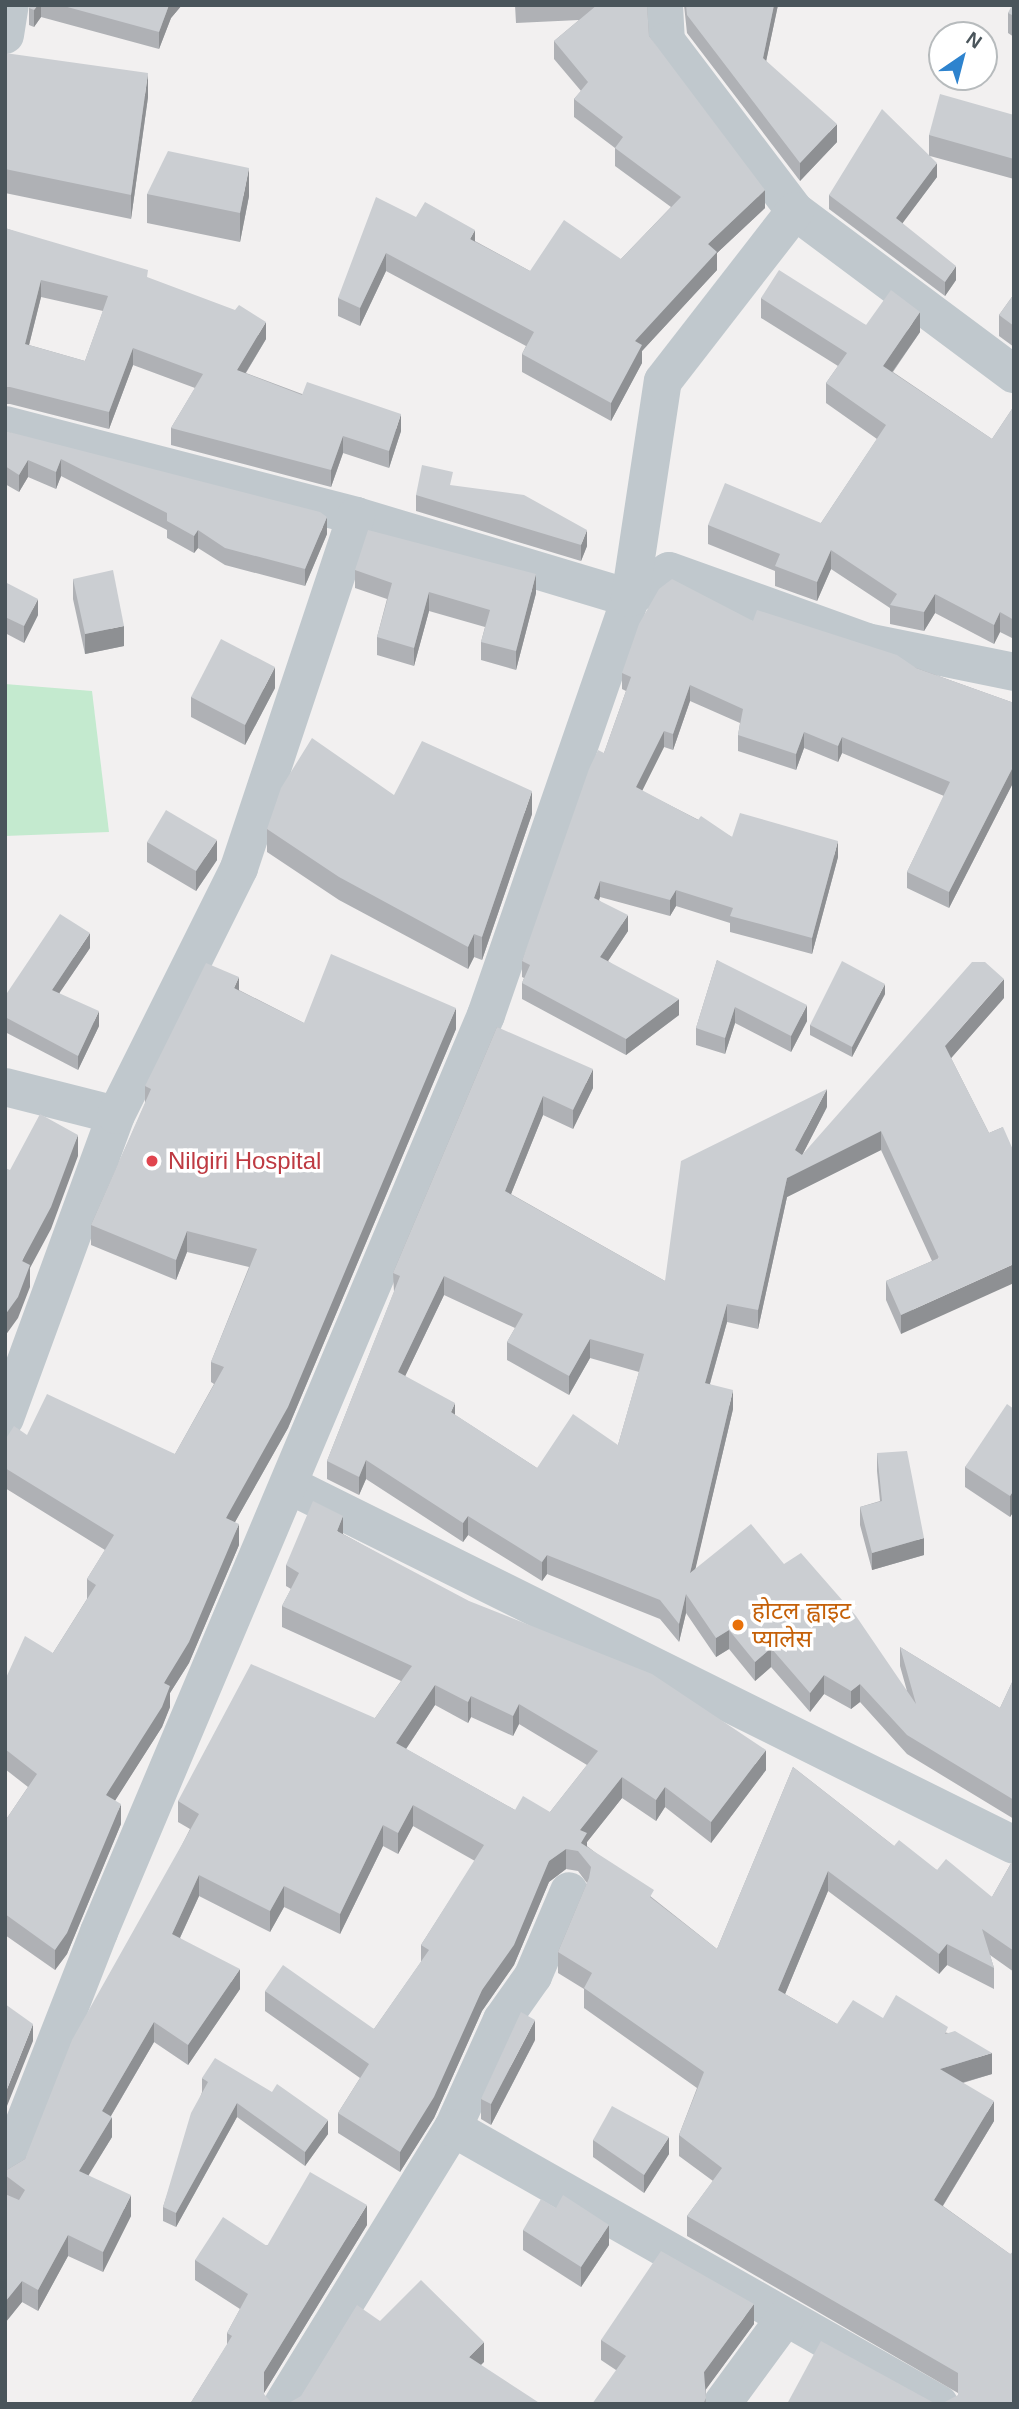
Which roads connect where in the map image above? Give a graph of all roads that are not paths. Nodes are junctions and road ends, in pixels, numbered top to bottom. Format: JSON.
{"nodes":[{"id":1,"x":10,"y":5,"type":"edge"},
{"id":2,"x":664,"y":5,"type":"edge"},
{"id":3,"x":5,"y":35,"type":"edge"},
{"id":4,"x":795,"y":211,"type":"junction"},
{"id":5,"x":1014,"y":374,"type":"edge"},
{"id":6,"x":5,"y":425,"type":"edge"},
{"id":7,"x":356,"y":516,"type":"junction"},
{"id":8,"x":630,"y":598,"type":"junction"},
{"id":9,"x":1014,"y":672,"type":"edge"},
{"id":10,"x":5,"y":1087,"type":"edge"},
{"id":11,"x":116,"y":1115,"type":"junction"},
{"id":12,"x":5,"y":1419,"type":"edge"},
{"id":13,"x":289,"y":1485,"type":"junction"},
{"id":14,"x":1014,"y":1844,"type":"edge"},
{"id":15,"x":569,"y":1891,"type":"dead end"},
{"id":16,"x":453,"y":2128,"type":"junction"},
{"id":17,"x":5,"y":2172,"type":"edge"},
{"id":18,"x":785,"y":2318,"type":"junction"},
{"id":19,"x":283,"y":2404,"type":"edge"},
{"id":20,"x":723,"y":2404,"type":"edge"},
{"id":21,"x":939,"y":2404,"type":"edge"}],
"edges":[{"from":1,"to":3,"type":"street"},
{"from":2,"to":4,"type":"street"},
{"from":4,"to":5,"type":"street"},
{"from":4,"to":8,"type":"street"},
{"from":6,"to":7,"type":"street"},
{"from":7,"to":8,"type":"street"},
{"from":7,"to":11,"type":"street"},
{"from":8,"to":9,"type":"street"},
{"from":8,"to":13,"type":"street"},
{"from":10,"to":11,"type":"street"},
{"from":11,"to":12,"type":"street"},
{"from":13,"to":14,"type":"street"},
{"from":13,"to":17,"type":"street"},
{"from":15,"to":16,"type":"street"},
{"from":16,"to":18,"type":"street"},
{"from":16,"to":19,"type":"street"},
{"from":18,"to":20,"type":"street"},
{"from":18,"to":21,"type":"street"}]}
